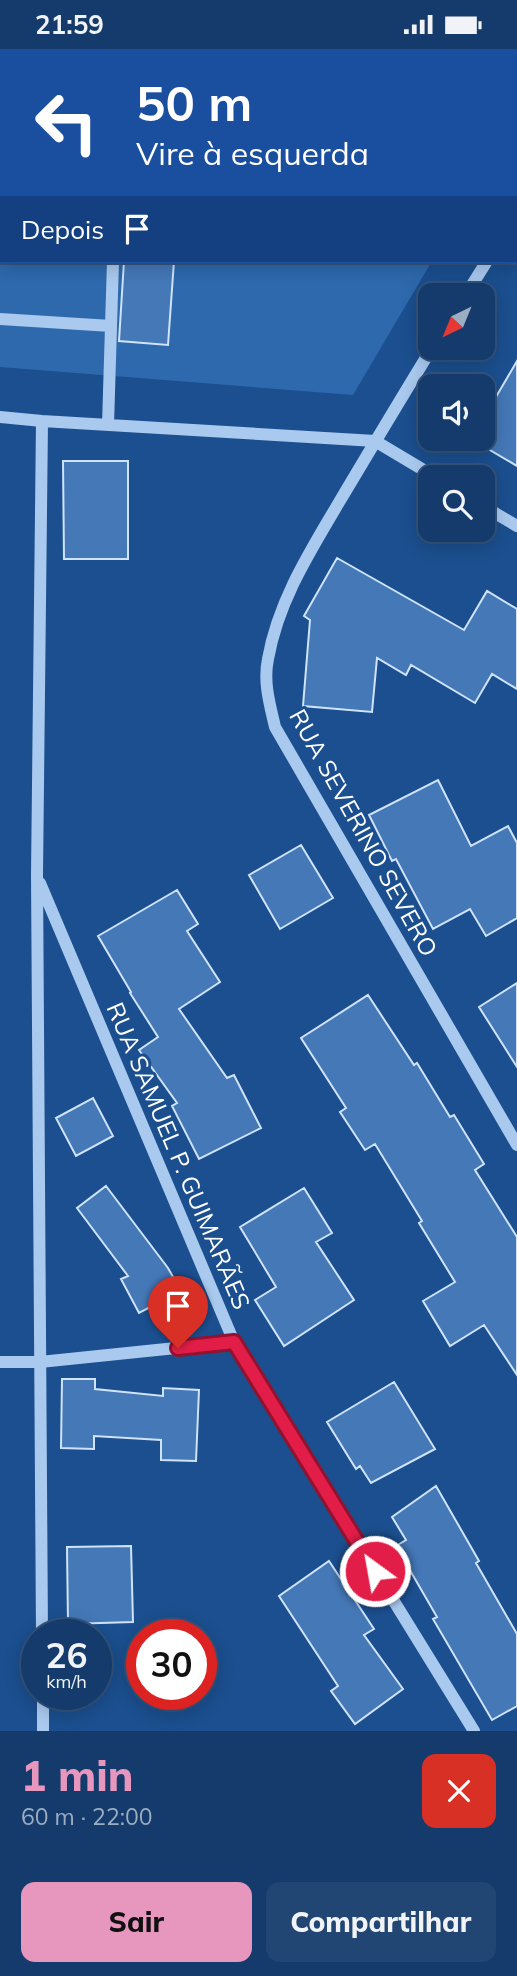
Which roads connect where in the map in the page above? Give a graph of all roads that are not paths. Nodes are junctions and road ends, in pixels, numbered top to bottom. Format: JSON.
{"nodes":[{"id":1,"x":113,"y":263,"type":"edge"},
{"id":2,"x":485,"y":263,"type":"edge"},
{"id":3,"x":473,"y":283,"type":"edge"},
{"id":4,"x":0,"y":319,"type":"edge"},
{"id":5,"x":111,"y":326,"type":"junction"},
{"id":6,"x":424,"y":361,"type":"edge"},
{"id":7,"x":0,"y":417,"type":"edge"},
{"id":8,"x":42,"y":421,"type":"junction"},
{"id":9,"x":108,"y":425,"type":"junction"},
{"id":10,"x":375,"y":441,"type":"junction"},
{"id":11,"x":418,"y":467,"type":"edge"},
{"id":12,"x":495,"y":513,"type":"edge"},
{"id":13,"x":517,"y":526,"type":"edge"},
{"id":14,"x":37,"y":875,"type":"junction"},
{"id":15,"x":517,"y":1145,"type":"edge"},
{"id":16,"x":234,"y":1342,"type":"junction"},
{"id":17,"x":0,"y":1362,"type":"edge"},
{"id":18,"x":40,"y":1362,"type":"junction"},
{"id":19,"x":42,"y":1619,"type":"edge"},
{"id":20,"x":43,"y":1710,"type":"edge"},
{"id":21,"x":43,"y":1731,"type":"edge"},
{"id":22,"x":474,"y":1731,"type":"edge"}],
"edges":[{"from":1,"to":5,"type":"street"},
{"from":2,"to":3,"type":"street"},
{"from":4,"to":5,"type":"street"},
{"from":5,"to":9,"type":"street"},
{"from":6,"to":10,"type":"street","name":"RUA SEVERINO SEVERO"},
{"from":7,"to":8,"type":"street"},
{"from":8,"to":9,"type":"street"},
{"from":8,"to":14,"type":"street"},
{"from":9,"to":10,"type":"street"},
{"from":10,"to":11,"type":"street"},
{"from":10,"to":15,"type":"street","name":"RUA SEVERINO SEVERO"},
{"from":12,"to":13,"type":"street"},
{"from":14,"to":16,"type":"street","name":"RUA SAMUEL P. GUIMARÃES"},
{"from":14,"to":18,"type":"street"},
{"from":16,"to":18,"type":"street"},
{"from":16,"to":22,"type":"street","name":"RUA SAMUEL P. GUIMARÃES"},
{"from":17,"to":18,"type":"street"},
{"from":18,"to":19,"type":"street"},
{"from":20,"to":21,"type":"street"}]}
